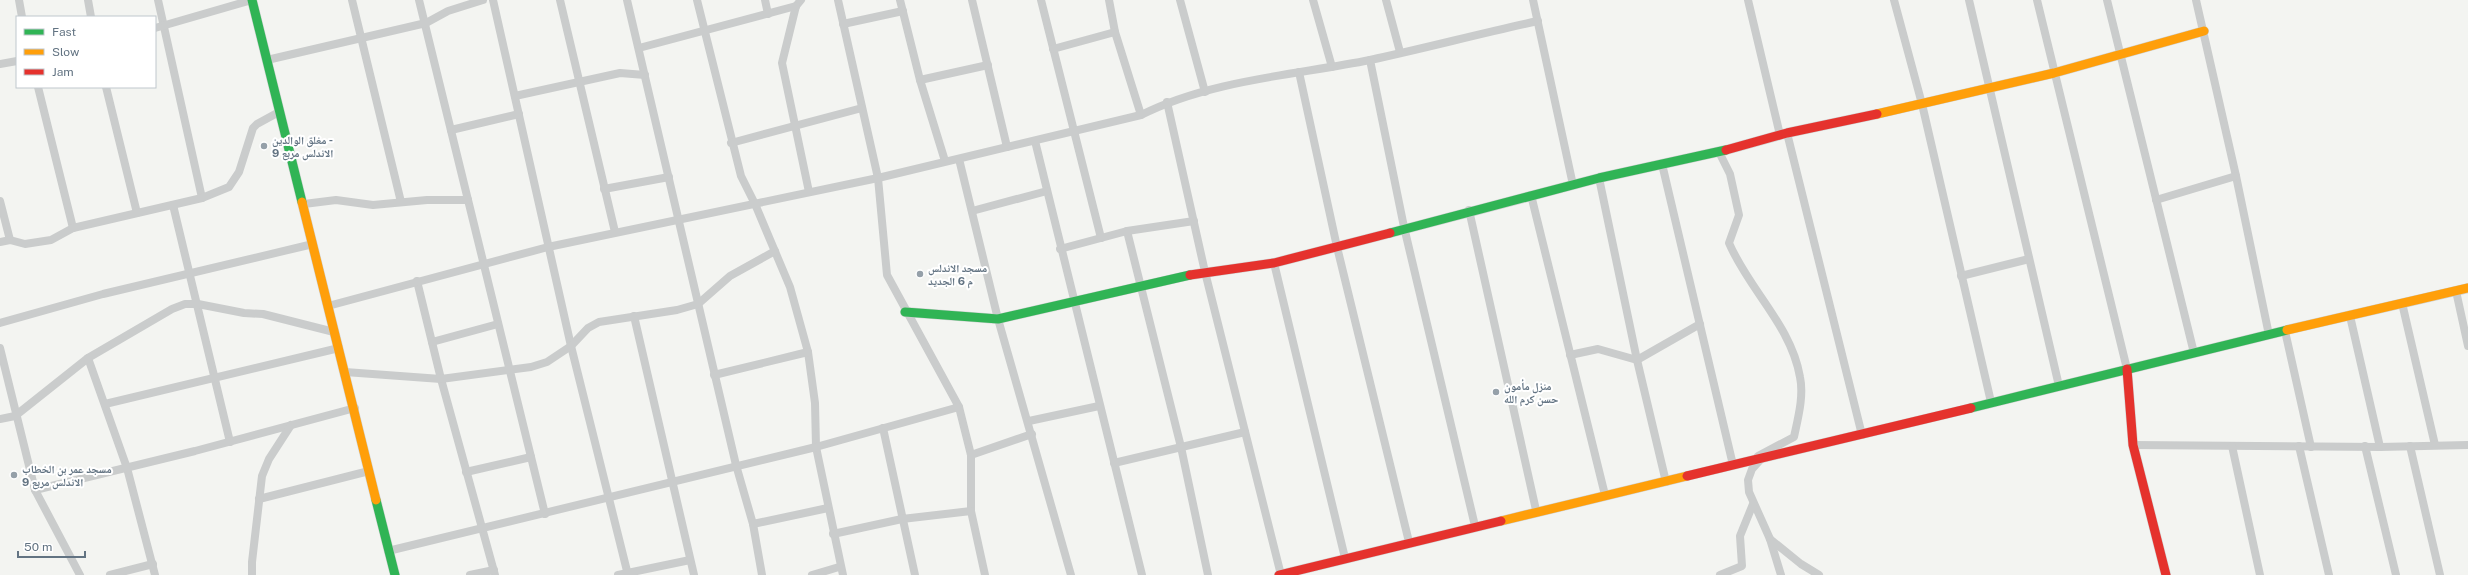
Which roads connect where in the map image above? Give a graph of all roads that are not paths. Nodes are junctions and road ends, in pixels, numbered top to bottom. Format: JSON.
{"nodes":[{"id":1,"x":19,"y":0,"type":"edge"},
{"id":2,"x":88,"y":0,"type":"edge"},
{"id":3,"x":158,"y":0,"type":"edge"},
{"id":4,"x":252,"y":0,"type":"edge"},
{"id":5,"x":352,"y":0,"type":"edge"},
{"id":6,"x":419,"y":0,"type":"edge"},
{"id":7,"x":483,"y":0,"type":"edge"},
{"id":8,"x":493,"y":0,"type":"edge"},
{"id":9,"x":560,"y":0,"type":"edge"},
{"id":10,"x":627,"y":0,"type":"edge"},
{"id":11,"x":697,"y":0,"type":"edge"},
{"id":12,"x":765,"y":0,"type":"edge"},
{"id":13,"x":838,"y":0,"type":"edge"},
{"id":14,"x":900,"y":0,"type":"edge"},
{"id":15,"x":972,"y":0,"type":"edge"},
{"id":16,"x":1041,"y":0,"type":"edge"},
{"id":17,"x":1109,"y":0,"type":"edge"},
{"id":18,"x":1180,"y":0,"type":"edge"},
{"id":19,"x":1313,"y":0,"type":"edge"},
{"id":20,"x":1386,"y":0,"type":"edge"},
{"id":21,"x":1533,"y":0,"type":"edge"},
{"id":22,"x":1748,"y":0,"type":"edge"},
{"id":23,"x":1894,"y":0,"type":"edge"},
{"id":24,"x":1969,"y":0,"type":"edge"},
{"id":25,"x":2037,"y":0,"type":"edge"},
{"id":26,"x":2107,"y":0,"type":"edge"},
{"id":27,"x":2196,"y":0,"type":"edge"},
{"id":28,"x":799,"y":3,"type":"edge"},
{"id":29,"x":902,"y":11,"type":"junction"},
{"id":30,"x":768,"y":14,"type":"junction"},
{"id":31,"x":22,"y":16,"type":"edge"},
{"id":32,"x":91,"y":16,"type":"edge"},
{"id":33,"x":1538,"y":21,"type":"junction"},
{"id":34,"x":426,"y":23,"type":"junction"},
{"id":35,"x":843,"y":24,"type":"junction"},
{"id":36,"x":159,"y":27,"type":"edge"},
{"id":37,"x":705,"y":31,"type":"junction"},
{"id":38,"x":2204,"y":31,"type":"junction"},
{"id":39,"x":1115,"y":32,"type":"junction"},
{"id":40,"x":362,"y":38,"type":"junction"},
{"id":41,"x":639,"y":48,"type":"junction"},
{"id":42,"x":1053,"y":49,"type":"junction"},
{"id":43,"x":1400,"y":52,"type":"junction"},
{"id":44,"x":2120,"y":55,"type":"junction"},
{"id":45,"x":267,"y":60,"type":"junction"},
{"id":46,"x":1370,"y":60,"type":"junction"},
{"id":47,"x":16,"y":61,"type":"edge"},
{"id":48,"x":0,"y":64,"type":"edge"},
{"id":49,"x":988,"y":65,"type":"junction"},
{"id":50,"x":1332,"y":66,"type":"junction"},
{"id":51,"x":1300,"y":72,"type":"junction"},
{"id":52,"x":2054,"y":73,"type":"junction"},
{"id":53,"x":645,"y":75,"type":"junction"},
{"id":54,"x":920,"y":80,"type":"junction"},
{"id":55,"x":579,"y":81,"type":"junction"},
{"id":56,"x":38,"y":88,"type":"edge"},
{"id":57,"x":106,"y":88,"type":"edge"},
{"id":58,"x":1989,"y":88,"type":"junction"},
{"id":59,"x":1205,"y":92,"type":"junction"},
{"id":60,"x":515,"y":96,"type":"junction"},
{"id":61,"x":1167,"y":102,"type":"junction"},
{"id":62,"x":1922,"y":104,"type":"junction"},
{"id":63,"x":862,"y":108,"type":"junction"},
{"id":64,"x":279,"y":112,"type":"junction"},
{"id":65,"x":519,"y":114,"type":"junction"},
{"id":66,"x":1141,"y":115,"type":"junction"},
{"id":67,"x":796,"y":126,"type":"junction"},
{"id":68,"x":451,"y":130,"type":"junction"},
{"id":69,"x":1073,"y":131,"type":"junction"},
{"id":70,"x":1783,"y":134,"type":"junction"},
{"id":71,"x":1035,"y":141,"type":"junction"},
{"id":72,"x":731,"y":143,"type":"junction"},
{"id":73,"x":1008,"y":147,"type":"junction"},
{"id":74,"x":1719,"y":152,"type":"junction"},
{"id":75,"x":959,"y":159,"type":"junction"},
{"id":76,"x":945,"y":161,"type":"junction"},
{"id":77,"x":1662,"y":164,"type":"junction"},
{"id":78,"x":2236,"y":176,"type":"junction"},
{"id":79,"x":669,"y":177,"type":"junction"},
{"id":80,"x":878,"y":178,"type":"junction"},
{"id":81,"x":1599,"y":178,"type":"junction"},
{"id":82,"x":1573,"y":185,"type":"junction"},
{"id":83,"x":604,"y":189,"type":"junction"},
{"id":84,"x":1047,"y":191,"type":"junction"},
{"id":85,"x":809,"y":192,"type":"junction"},
{"id":86,"x":1531,"y":196,"type":"junction"},
{"id":87,"x":202,"y":198,"type":"junction"},
{"id":88,"x":468,"y":200,"type":"junction"},
{"id":89,"x":2156,"y":200,"type":"junction"},
{"id":90,"x":0,"y":201,"type":"edge"},
{"id":91,"x":401,"y":202,"type":"junction"},
{"id":92,"x":304,"y":204,"type":"junction"},
{"id":93,"x":755,"y":204,"type":"junction"},
{"id":94,"x":173,"y":205,"type":"junction"},
{"id":95,"x":1469,"y":210,"type":"junction"},
{"id":96,"x":972,"y":211,"type":"junction"},
{"id":97,"x":137,"y":213,"type":"junction"},
{"id":98,"x":678,"y":219,"type":"junction"},
{"id":99,"x":1194,"y":221,"type":"junction"},
{"id":100,"x":1404,"y":227,"type":"junction"},
{"id":101,"x":73,"y":228,"type":"junction"},
{"id":102,"x":1127,"y":231,"type":"junction"},
{"id":103,"x":615,"y":232,"type":"junction"},
{"id":104,"x":1101,"y":238,"type":"junction"},
{"id":105,"x":10,"y":240,"type":"junction"},
{"id":106,"x":0,"y":242,"type":"edge"},
{"id":107,"x":313,"y":244,"type":"junction"},
{"id":108,"x":1337,"y":246,"type":"junction"},
{"id":109,"x":548,"y":247,"type":"junction"},
{"id":110,"x":1060,"y":249,"type":"junction"},
{"id":111,"x":775,"y":251,"type":"junction"},
{"id":112,"x":2029,"y":259,"type":"junction"},
{"id":113,"x":1274,"y":263,"type":"junction"},
{"id":114,"x":484,"y":266,"type":"junction"},
{"id":115,"x":1205,"y":272,"type":"junction"},
{"id":116,"x":190,"y":274,"type":"junction"},
{"id":117,"x":1961,"y":276,"type":"junction"},
{"id":118,"x":417,"y":281,"type":"junction"},
{"id":119,"x":1140,"y":287,"type":"junction"},
{"id":120,"x":2468,"y":288,"type":"edge"},
{"id":121,"x":2456,"y":291,"type":"junction"},
{"id":122,"x":1073,"y":303,"type":"junction"},
{"id":123,"x":2402,"y":303,"type":"junction"},
{"id":124,"x":198,"y":304,"type":"junction"},
{"id":125,"x":698,"y":304,"type":"junction"},
{"id":126,"x":328,"y":306,"type":"junction"},
{"id":127,"x":905,"y":312,"type":"junction"},
{"id":128,"x":634,"y":316,"type":"junction"},
{"id":129,"x":2350,"y":316,"type":"junction"},
{"id":130,"x":998,"y":320,"type":"junction"},
{"id":131,"x":0,"y":323,"type":"edge"},
{"id":132,"x":498,"y":324,"type":"junction"},
{"id":133,"x":1700,"y":324,"type":"junction"},
{"id":134,"x":2285,"y":331,"type":"junction"},
{"id":135,"x":334,"y":332,"type":"junction"},
{"id":136,"x":2268,"y":335,"type":"junction"},
{"id":137,"x":432,"y":342,"type":"junction"},
{"id":138,"x":571,"y":346,"type":"junction"},
{"id":139,"x":2468,"y":346,"type":"edge"},
{"id":140,"x":0,"y":348,"type":"edge"},
{"id":141,"x":339,"y":348,"type":"junction"},
{"id":142,"x":808,"y":352,"type":"junction"},
{"id":143,"x":2194,"y":353,"type":"junction"},
{"id":144,"x":1570,"y":355,"type":"junction"},
{"id":145,"x":88,"y":358,"type":"junction"},
{"id":146,"x":1637,"y":360,"type":"junction"},
{"id":147,"x":2127,"y":369,"type":"junction"},
{"id":148,"x":510,"y":370,"type":"junction"},
{"id":149,"x":345,"y":372,"type":"junction"},
{"id":150,"x":714,"y":374,"type":"junction"},
{"id":151,"x":214,"y":377,"type":"junction"},
{"id":152,"x":441,"y":379,"type":"junction"},
{"id":153,"x":2059,"y":386,"type":"junction"},
{"id":154,"x":1991,"y":402,"type":"junction"},
{"id":155,"x":105,"y":404,"type":"junction"},
{"id":156,"x":1099,"y":406,"type":"junction"},
{"id":157,"x":959,"y":407,"type":"junction"},
{"id":158,"x":355,"y":408,"type":"junction"},
{"id":159,"x":15,"y":416,"type":"junction"},
{"id":160,"x":0,"y":419,"type":"edge"},
{"id":161,"x":1029,"y":421,"type":"junction"},
{"id":162,"x":291,"y":425,"type":"junction"},
{"id":163,"x":883,"y":428,"type":"junction"},
{"id":164,"x":1245,"y":432,"type":"junction"},
{"id":165,"x":1032,"y":434,"type":"junction"},
{"id":166,"x":1862,"y":435,"type":"junction"},
{"id":167,"x":230,"y":442,"type":"junction"},
{"id":168,"x":2132,"y":445,"type":"junction"},
{"id":169,"x":2434,"y":445,"type":"junction"},
{"id":170,"x":2468,"y":445,"type":"edge"},
{"id":171,"x":2232,"y":446,"type":"junction"},
{"id":172,"x":2299,"y":446,"type":"junction"},
{"id":173,"x":2311,"y":446,"type":"junction"},
{"id":174,"x":2365,"y":446,"type":"junction"},
{"id":175,"x":2410,"y":446,"type":"junction"},
{"id":176,"x":816,"y":447,"type":"junction"},
{"id":177,"x":1181,"y":447,"type":"junction"},
{"id":178,"x":2380,"y":447,"type":"junction"},
{"id":179,"x":971,"y":455,"type":"junction"},
{"id":180,"x":531,"y":457,"type":"junction"},
{"id":181,"x":1761,"y":459,"type":"junction"},
{"id":182,"x":1748,"y":462,"type":"junction"},
{"id":183,"x":1114,"y":463,"type":"junction"},
{"id":184,"x":736,"y":465,"type":"junction"},
{"id":185,"x":1733,"y":465,"type":"junction"},
{"id":186,"x":127,"y":468,"type":"junction"},
{"id":187,"x":369,"y":471,"type":"junction"},
{"id":188,"x":466,"y":472,"type":"junction"},
{"id":189,"x":672,"y":482,"type":"junction"},
{"id":190,"x":1666,"y":482,"type":"junction"},
{"id":191,"x":35,"y":490,"type":"junction"},
{"id":192,"x":1605,"y":495,"type":"junction"},
{"id":193,"x":609,"y":498,"type":"junction"},
{"id":194,"x":258,"y":499,"type":"junction"},
{"id":195,"x":1753,"y":504,"type":"junction"},
{"id":196,"x":828,"y":508,"type":"junction"},
{"id":197,"x":1536,"y":510,"type":"junction"},
{"id":198,"x":971,"y":511,"type":"junction"},
{"id":199,"x":545,"y":514,"type":"junction"},
{"id":200,"x":902,"y":519,"type":"junction"},
{"id":201,"x":752,"y":524,"type":"junction"},
{"id":202,"x":1475,"y":526,"type":"junction"},
{"id":203,"x":482,"y":528,"type":"junction"},
{"id":204,"x":833,"y":534,"type":"junction"},
{"id":205,"x":1770,"y":539,"type":"junction"},
{"id":206,"x":1409,"y":542,"type":"junction"},
{"id":207,"x":388,"y":551,"type":"junction"},
{"id":208,"x":1345,"y":558,"type":"junction"},
{"id":209,"x":690,"y":560,"type":"junction"},
{"id":210,"x":153,"y":564,"type":"junction"},
{"id":211,"x":839,"y":567,"type":"junction"},
{"id":212,"x":494,"y":572,"type":"edge"},
{"id":213,"x":628,"y":574,"type":"edge"},
{"id":214,"x":80,"y":575,"type":"edge"},
{"id":215,"x":110,"y":575,"type":"edge"},
{"id":216,"x":155,"y":575,"type":"edge"},
{"id":217,"x":252,"y":575,"type":"edge"},
{"id":218,"x":395,"y":575,"type":"edge"},
{"id":219,"x":470,"y":575,"type":"edge"},
{"id":220,"x":618,"y":575,"type":"edge"},
{"id":221,"x":694,"y":575,"type":"edge"},
{"id":222,"x":762,"y":575,"type":"edge"},
{"id":223,"x":812,"y":575,"type":"edge"},
{"id":224,"x":843,"y":575,"type":"edge"},
{"id":225,"x":915,"y":575,"type":"edge"},
{"id":226,"x":985,"y":575,"type":"edge"},
{"id":227,"x":1071,"y":575,"type":"edge"},
{"id":228,"x":1142,"y":575,"type":"edge"},
{"id":229,"x":1208,"y":575,"type":"edge"},
{"id":230,"x":1280,"y":575,"type":"edge"},
{"id":231,"x":1720,"y":575,"type":"edge"},
{"id":232,"x":1781,"y":575,"type":"edge"},
{"id":233,"x":1819,"y":575,"type":"edge"},
{"id":234,"x":2166,"y":575,"type":"edge"},
{"id":235,"x":2260,"y":575,"type":"edge"},
{"id":236,"x":2329,"y":575,"type":"edge"},
{"id":237,"x":2396,"y":575,"type":"edge"},
{"id":238,"x":2440,"y":575,"type":"edge"}],
"edges":[{"from":1,"to":31,"type":"street"},
{"from":2,"to":32,"type":"street"},
{"from":3,"to":36,"type":"street"},
{"from":4,"to":36,"type":"street"},
{"from":4,"to":45,"type":"street"},
{"from":5,"to":40,"type":"street"},
{"from":6,"to":34,"type":"street"},
{"from":7,"to":34,"type":"street"},
{"from":8,"to":60,"type":"street"},
{"from":9,"to":55,"type":"street"},
{"from":10,"to":41,"type":"street"},
{"from":11,"to":37,"type":"street"},
{"from":12,"to":30,"type":"street"},
{"from":13,"to":35,"type":"street"},
{"from":14,"to":29,"type":"street"},
{"from":15,"to":49,"type":"street"},
{"from":16,"to":42,"type":"street"},
{"from":17,"to":39,"type":"street"},
{"from":18,"to":59,"type":"street"},
{"from":19,"to":50,"type":"street"},
{"from":20,"to":43,"type":"street"},
{"from":21,"to":33,"type":"street"},
{"from":22,"to":70,"type":"street"},
{"from":23,"to":62,"type":"street"},
{"from":24,"to":58,"type":"street"},
{"from":25,"to":52,"type":"street"},
{"from":26,"to":44,"type":"street"},
{"from":27,"to":38,"type":"street"},
{"from":28,"to":30,"type":"street"},
{"from":28,"to":67,"type":"street"},
{"from":29,"to":35,"type":"street"},
{"from":29,"to":54,"type":"street"},
{"from":30,"to":37,"type":"street"},
{"from":33,"to":43,"type":"street"},
{"from":33,"to":82,"type":"street"},
{"from":34,"to":40,"type":"street"},
{"from":34,"to":68,"type":"street"},
{"from":35,"to":63,"type":"street"},
{"from":36,"to":87,"type":"street"},
{"from":37,"to":41,"type":"street"},
{"from":37,"to":72,"type":"street"},
{"from":38,"to":44,"type":"street"},
{"from":38,"to":78,"type":"street"},
{"from":39,"to":42,"type":"street"},
{"from":39,"to":66,"type":"street"},
{"from":40,"to":45,"type":"street"},
{"from":40,"to":91,"type":"street"},
{"from":41,"to":53,"type":"street"},
{"from":42,"to":69,"type":"street"},
{"from":43,"to":46,"type":"street"},
{"from":44,"to":52,"type":"street"},
{"from":44,"to":89,"type":"street"},
{"from":45,"to":64,"type":"street"},
{"from":46,"to":50,"type":"street"},
{"from":46,"to":100,"type":"street"},
{"from":47,"to":48,"type":"street"},
{"from":49,"to":54,"type":"street"},
{"from":49,"to":73,"type":"street"},
{"from":50,"to":51,"type":"street"},
{"from":51,"to":59,"type":"street"},
{"from":51,"to":108,"type":"street"},
{"from":52,"to":58,"type":"street"},
{"from":52,"to":147,"type":"street"},
{"from":53,"to":55,"type":"street"},
{"from":53,"to":79,"type":"street"},
{"from":54,"to":76,"type":"street"},
{"from":55,"to":60,"type":"street"},
{"from":55,"to":83,"type":"street"},
{"from":56,"to":101,"type":"street"},
{"from":57,"to":97,"type":"street"},
{"from":58,"to":62,"type":"street"},
{"from":58,"to":112,"type":"street"},
{"from":59,"to":61,"type":"street"},
{"from":60,"to":65,"type":"street"},
{"from":61,"to":66,"type":"street"},
{"from":61,"to":99,"type":"street"},
{"from":62,"to":70,"type":"street"},
{"from":62,"to":117,"type":"street"},
{"from":63,"to":67,"type":"street"},
{"from":63,"to":80,"type":"street"},
{"from":64,"to":87,"type":"street"},
{"from":64,"to":92,"type":"street"},
{"from":65,"to":68,"type":"street"},
{"from":65,"to":109,"type":"street"},
{"from":66,"to":69,"type":"street"},
{"from":67,"to":72,"type":"street"},
{"from":67,"to":85,"type":"street"},
{"from":68,"to":88,"type":"street"},
{"from":69,"to":71,"type":"street"},
{"from":69,"to":104,"type":"street"},
{"from":70,"to":74,"type":"street"},
{"from":70,"to":166,"type":"street"},
{"from":71,"to":73,"type":"street"},
{"from":71,"to":84,"type":"street"},
{"from":72,"to":93,"type":"street"},
{"from":73,"to":75,"type":"street"},
{"from":74,"to":77,"type":"street"},
{"from":74,"to":182,"type":"street"},
{"from":75,"to":76,"type":"street"},
{"from":75,"to":96,"type":"street"},
{"from":76,"to":80,"type":"street"},
{"from":77,"to":81,"type":"street"},
{"from":77,"to":133,"type":"street"},
{"from":78,"to":89,"type":"street"},
{"from":78,"to":136,"type":"street"},
{"from":79,"to":83,"type":"street"},
{"from":79,"to":98,"type":"street"},
{"from":80,"to":85,"type":"street"},
{"from":80,"to":127,"type":"street"},
{"from":81,"to":82,"type":"street"},
{"from":81,"to":146,"type":"street"},
{"from":82,"to":86,"type":"street"},
{"from":83,"to":103,"type":"street"},
{"from":84,"to":96,"type":"street"},
{"from":84,"to":110,"type":"street"},
{"from":85,"to":93,"type":"street"},
{"from":86,"to":95,"type":"street"},
{"from":86,"to":144,"type":"street"},
{"from":87,"to":94,"type":"street"},
{"from":88,"to":91,"type":"street"},
{"from":88,"to":114,"type":"street"},
{"from":89,"to":143,"type":"street"},
{"from":90,"to":105,"type":"street"},
{"from":91,"to":92,"type":"street"},
{"from":92,"to":107,"type":"street"},
{"from":93,"to":98,"type":"street"},
{"from":93,"to":111,"type":"street"},
{"from":94,"to":97,"type":"street"},
{"from":94,"to":116,"type":"street"},
{"from":95,"to":100,"type":"street"},
{"from":95,"to":197,"type":"street"},
{"from":96,"to":130,"type":"street"},
{"from":97,"to":101,"type":"street"},
{"from":98,"to":103,"type":"street"},
{"from":98,"to":125,"type":"street"},
{"from":99,"to":102,"type":"street"},
{"from":99,"to":115,"type":"street"},
{"from":100,"to":108,"type":"street"},
{"from":100,"to":202,"type":"street"},
{"from":101,"to":105,"type":"street"},
{"from":102,"to":104,"type":"street"},
{"from":102,"to":119,"type":"street"},
{"from":103,"to":109,"type":"street"},
{"from":104,"to":110,"type":"street"},
{"from":105,"to":106,"type":"street"},
{"from":107,"to":116,"type":"street"},
{"from":107,"to":126,"type":"street"},
{"from":108,"to":113,"type":"street"},
{"from":108,"to":206,"type":"street"},
{"from":109,"to":114,"type":"street"},
{"from":109,"to":138,"type":"street"},
{"from":110,"to":122,"type":"street"},
{"from":111,"to":125,"type":"street"},
{"from":111,"to":142,"type":"street"},
{"from":112,"to":117,"type":"street"},
{"from":112,"to":153,"type":"street"},
{"from":113,"to":115,"type":"street"},
{"from":113,"to":208,"type":"street"},
{"from":114,"to":118,"type":"street"},
{"from":114,"to":132,"type":"street"},
{"from":115,"to":119,"type":"street"},
{"from":115,"to":164,"type":"street"},
{"from":116,"to":124,"type":"street"},
{"from":116,"to":131,"type":"street"},
{"from":117,"to":154,"type":"street"},
{"from":118,"to":126,"type":"street"},
{"from":118,"to":137,"type":"street"},
{"from":119,"to":122,"type":"street"},
{"from":119,"to":177,"type":"street"},
{"from":120,"to":121,"type":"street"},
{"from":121,"to":123,"type":"street"},
{"from":121,"to":139,"type":"street"},
{"from":122,"to":130,"type":"street"},
{"from":122,"to":156,"type":"street"},
{"from":123,"to":129,"type":"street"},
{"from":123,"to":169,"type":"street"},
{"from":124,"to":135,"type":"street"},
{"from":124,"to":145,"type":"street"},
{"from":124,"to":151,"type":"street"},
{"from":125,"to":128,"type":"street"},
{"from":125,"to":150,"type":"street"},
{"from":126,"to":135,"type":"street"},
{"from":127,"to":130,"type":"street"},
{"from":127,"to":157,"type":"street"},
{"from":128,"to":138,"type":"street"},
{"from":128,"to":189,"type":"street"},
{"from":129,"to":134,"type":"street"},
{"from":129,"to":178,"type":"street"},
{"from":130,"to":161,"type":"street"},
{"from":132,"to":137,"type":"street"},
{"from":132,"to":148,"type":"street"},
{"from":133,"to":146,"type":"street"},
{"from":133,"to":185,"type":"street"},
{"from":134,"to":136,"type":"street"},
{"from":134,"to":173,"type":"street"},
{"from":135,"to":141,"type":"street"},
{"from":136,"to":143,"type":"street"},
{"from":137,"to":152,"type":"street"},
{"from":138,"to":148,"type":"street"},
{"from":138,"to":193,"type":"street"},
{"from":140,"to":159,"type":"street"},
{"from":141,"to":149,"type":"street"},
{"from":141,"to":151,"type":"street"},
{"from":142,"to":150,"type":"street"},
{"from":142,"to":176,"type":"street"},
{"from":143,"to":147,"type":"street"},
{"from":144,"to":146,"type":"street"},
{"from":144,"to":192,"type":"street"},
{"from":145,"to":155,"type":"street"},
{"from":145,"to":159,"type":"street"},
{"from":146,"to":190,"type":"street"},
{"from":147,"to":153,"type":"street"},
{"from":147,"to":168,"type":"street"},
{"from":148,"to":152,"type":"street"},
{"from":148,"to":180,"type":"street"},
{"from":149,"to":152,"type":"street"},
{"from":149,"to":158,"type":"street"},
{"from":150,"to":184,"type":"street"},
{"from":151,"to":155,"type":"street"},
{"from":151,"to":167,"type":"street"},
{"from":152,"to":188,"type":"street"},
{"from":153,"to":154,"type":"street"},
{"from":154,"to":166,"type":"street"},
{"from":155,"to":186,"type":"street"},
{"from":156,"to":161,"type":"street"},
{"from":156,"to":183,"type":"street"},
{"from":157,"to":163,"type":"street"},
{"from":157,"to":179,"type":"street"},
{"from":158,"to":162,"type":"street"},
{"from":158,"to":187,"type":"street"},
{"from":159,"to":160,"type":"street"},
{"from":159,"to":191,"type":"street"},
{"from":161,"to":165,"type":"street"},
{"from":162,"to":167,"type":"street"},
{"from":162,"to":194,"type":"street"},
{"from":163,"to":176,"type":"street"},
{"from":163,"to":200,"type":"street"},
{"from":164,"to":177,"type":"street"},
{"from":164,"to":230,"type":"street"},
{"from":165,"to":179,"type":"street"},
{"from":165,"to":227,"type":"street"},
{"from":166,"to":181,"type":"street"},
{"from":167,"to":186,"type":"street"},
{"from":168,"to":171,"type":"street"},
{"from":168,"to":234,"type":"street"},
{"from":169,"to":170,"type":"street"},
{"from":169,"to":175,"type":"street"},
{"from":171,"to":172,"type":"street"},
{"from":171,"to":235,"type":"street"},
{"from":172,"to":173,"type":"street"},
{"from":172,"to":236,"type":"street"},
{"from":173,"to":174,"type":"street"},
{"from":174,"to":178,"type":"street"},
{"from":174,"to":237,"type":"street"},
{"from":175,"to":178,"type":"street"},
{"from":175,"to":238,"type":"street"},
{"from":176,"to":184,"type":"street"},
{"from":176,"to":196,"type":"street"},
{"from":177,"to":183,"type":"street"},
{"from":177,"to":229,"type":"street"},
{"from":179,"to":198,"type":"street"},
{"from":180,"to":188,"type":"street"},
{"from":180,"to":199,"type":"street"},
{"from":181,"to":182,"type":"street"},
{"from":181,"to":195,"type":"street"},
{"from":182,"to":185,"type":"street"},
{"from":183,"to":228,"type":"street"},
{"from":184,"to":189,"type":"street"},
{"from":184,"to":201,"type":"street"},
{"from":185,"to":190,"type":"street"},
{"from":186,"to":191,"type":"street"},
{"from":186,"to":210,"type":"street"},
{"from":187,"to":194,"type":"street"},
{"from":187,"to":207,"type":"street"},
{"from":188,"to":203,"type":"street"},
{"from":189,"to":193,"type":"street"},
{"from":189,"to":209,"type":"street"},
{"from":190,"to":192,"type":"street"},
{"from":191,"to":214,"type":"street"},
{"from":192,"to":197,"type":"street"},
{"from":193,"to":199,"type":"street"},
{"from":193,"to":213,"type":"street"},
{"from":194,"to":217,"type":"street"},
{"from":195,"to":205,"type":"street"},
{"from":195,"to":231,"type":"street"},
{"from":196,"to":201,"type":"street"},
{"from":196,"to":204,"type":"street"},
{"from":197,"to":202,"type":"street"},
{"from":198,"to":200,"type":"street"},
{"from":198,"to":226,"type":"street"},
{"from":199,"to":203,"type":"street"},
{"from":200,"to":204,"type":"street"},
{"from":200,"to":225,"type":"street"},
{"from":201,"to":222,"type":"street"},
{"from":202,"to":206,"type":"street"},
{"from":203,"to":207,"type":"street"},
{"from":203,"to":212,"type":"street"},
{"from":204,"to":211,"type":"street"},
{"from":205,"to":232,"type":"street"},
{"from":205,"to":233,"type":"street"},
{"from":206,"to":208,"type":"street"},
{"from":207,"to":218,"type":"street"},
{"from":208,"to":230,"type":"street"},
{"from":209,"to":213,"type":"street"},
{"from":209,"to":221,"type":"street"},
{"from":210,"to":215,"type":"street"},
{"from":210,"to":216,"type":"street"},
{"from":211,"to":223,"type":"street"},
{"from":211,"to":224,"type":"street"},
{"from":212,"to":219,"type":"street"},
{"from":213,"to":220,"type":"street"}]}
